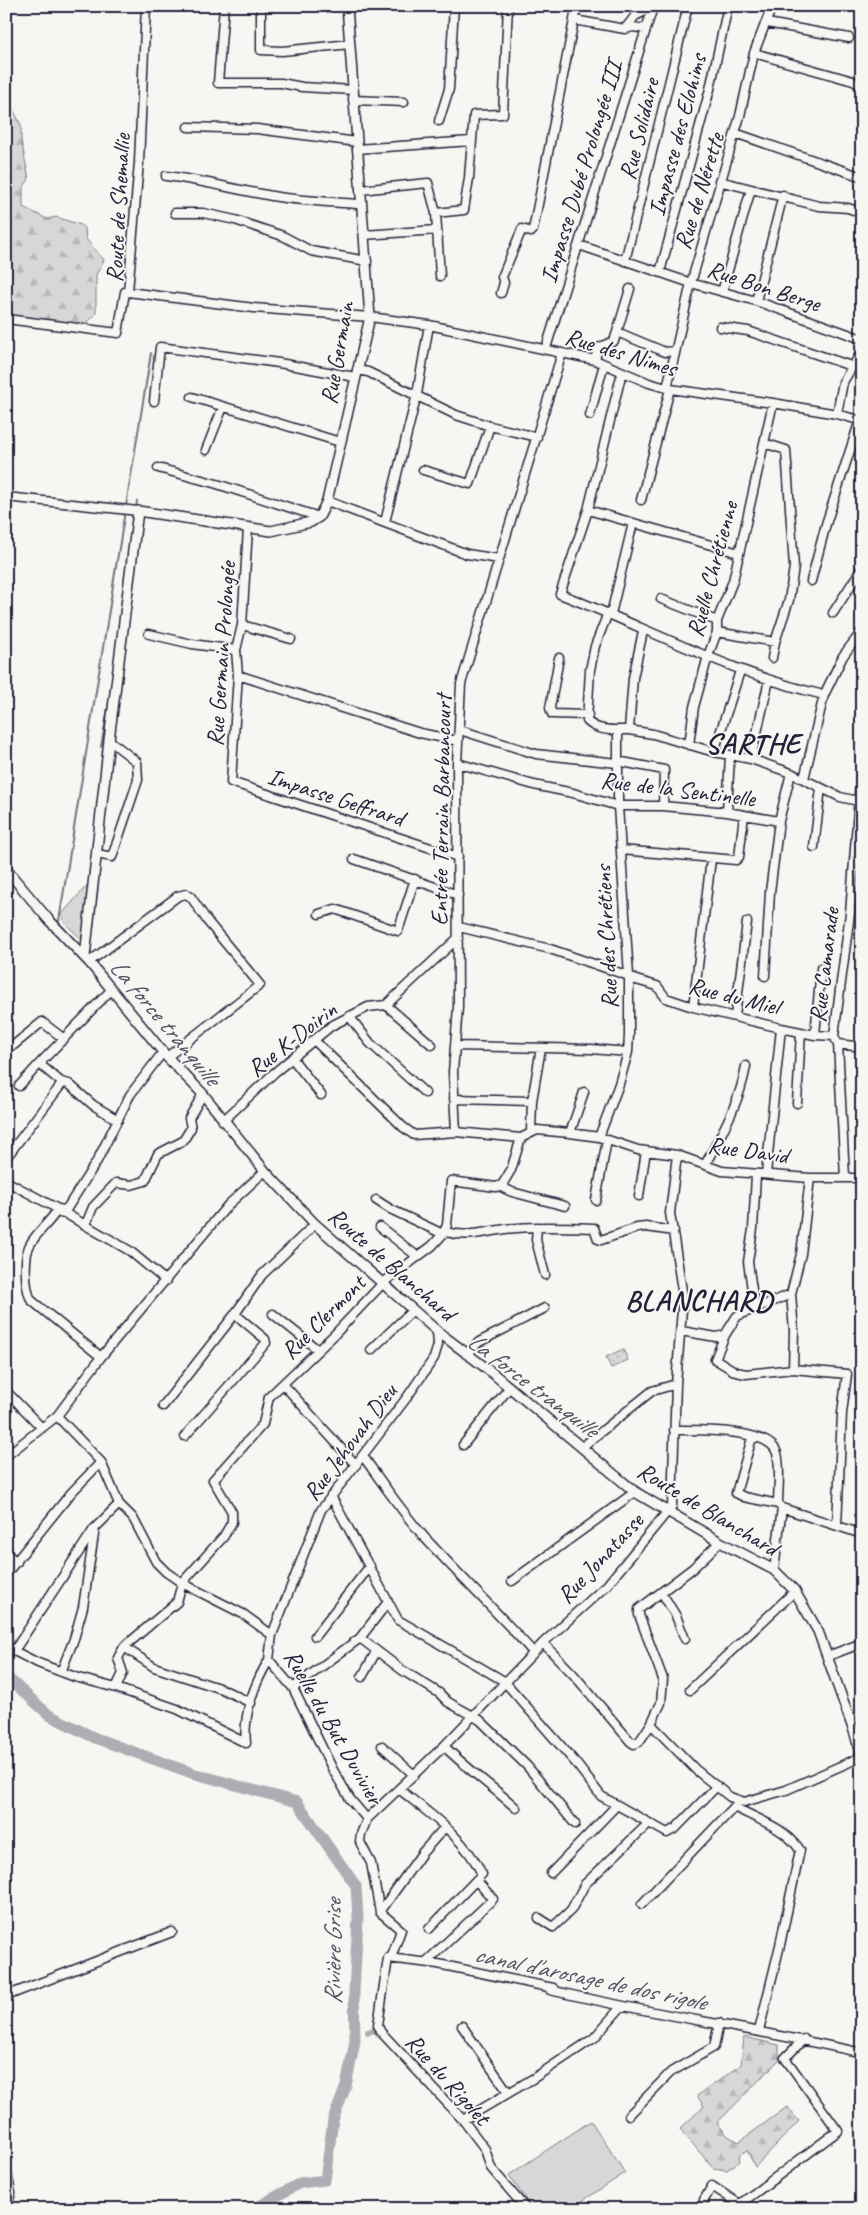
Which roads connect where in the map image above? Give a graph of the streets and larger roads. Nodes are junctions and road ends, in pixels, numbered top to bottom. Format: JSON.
{"nodes":[{"id":1,"x":146,"y":6,"type":"edge"},
{"id":2,"x":224,"y":6,"type":"edge"},
{"id":3,"x":261,"y":6,"type":"edge"},
{"id":4,"x":347,"y":6,"type":"edge"},
{"id":5,"x":454,"y":6,"type":"edge"},
{"id":6,"x":508,"y":6,"type":"edge"},
{"id":7,"x":576,"y":6,"type":"edge"},
{"id":8,"x":688,"y":6,"type":"edge"},
{"id":9,"x":728,"y":6,"type":"edge"},
{"id":10,"x":653,"y":7,"type":"edge"},
{"id":11,"x":770,"y":7,"type":"edge"},
{"id":12,"x":574,"y":20,"type":"junction"},
{"id":13,"x":767,"y":22,"type":"junction"},
{"id":14,"x":646,"y":29,"type":"junction"},
{"id":15,"x":625,"y":30,"type":"junction"},
{"id":16,"x":850,"y":38,"type":"dead end"},
{"id":17,"x":350,"y":44,"type":"junction"},
{"id":18,"x":754,"y":53,"type":"junction"},
{"id":19,"x":862,"y":86,"type":"edge"},
{"id":20,"x":352,"y":90,"type":"junction"},
{"id":21,"x":353,"y":100,"type":"junction"},
{"id":22,"x":404,"y":102,"type":"dead end"},
{"id":23,"x":439,"y":121,"type":"dead end"},
{"id":24,"x":188,"y":127,"type":"dead end"},
{"id":25,"x":735,"y":134,"type":"junction"},
{"id":26,"x":472,"y":141,"type":"junction"},
{"id":27,"x":357,"y":146,"type":"junction"},
{"id":28,"x":166,"y":176,"type":"dead end"},
{"id":29,"x":862,"y":177,"type":"edge"},
{"id":30,"x":719,"y":181,"type":"junction"},
{"id":31,"x":751,"y":189,"type":"junction"},
{"id":32,"x":360,"y":190,"type":"junction"},
{"id":33,"x":783,"y":196,"type":"junction"},
{"id":34,"x":361,"y":204,"type":"junction"},
{"id":35,"x":175,"y":213,"type":"dead end"},
{"id":36,"x":436,"y":213,"type":"junction"},
{"id":37,"x":862,"y":213,"type":"edge"},
{"id":38,"x":437,"y":230,"type":"junction"},
{"id":39,"x":364,"y":236,"type":"junction"},
{"id":40,"x":579,"y":245,"type":"junction"},
{"id":41,"x":625,"y":260,"type":"junction"},
{"id":42,"x":367,"y":261,"type":"junction"},
{"id":43,"x":660,"y":272,"type":"junction"},
{"id":44,"x":440,"y":276,"type":"dead end"},
{"id":45,"x":691,"y":283,"type":"junction"},
{"id":46,"x":630,"y":289,"type":"dead end"},
{"id":47,"x":128,"y":292,"type":"junction"},
{"id":48,"x":722,"y":292,"type":"junction"},
{"id":49,"x":501,"y":293,"type":"dead end"},
{"id":50,"x":756,"y":301,"type":"junction"},
{"id":51,"x":370,"y":317,"type":"junction"},
{"id":52,"x":6,"y":319,"type":"edge"},
{"id":53,"x":429,"y":325,"type":"junction"},
{"id":54,"x":720,"y":327,"type":"dead end"},
{"id":55,"x":617,"y":332,"type":"junction"},
{"id":56,"x":862,"y":339,"type":"edge"},
{"id":57,"x":546,"y":348,"type":"junction"},
{"id":58,"x":674,"y":351,"type":"junction"},
{"id":59,"x":862,"y":351,"type":"edge"},
{"id":60,"x":562,"y":353,"type":"junction"},
{"id":61,"x":595,"y":360,"type":"junction"},
{"id":62,"x":604,"y":364,"type":"junction"},
{"id":63,"x":851,"y":366,"type":"junction"},
{"id":64,"x":622,"y":372,"type":"junction"},
{"id":65,"x":356,"y":373,"type":"junction"},
{"id":66,"x":668,"y":388,"type":"junction"},
{"id":67,"x":417,"y":394,"type":"junction"},
{"id":68,"x":192,"y":397,"type":"dead end"},
{"id":69,"x":154,"y":401,"type":"dead end"},
{"id":70,"x":773,"y":403,"type":"junction"},
{"id":71,"x":224,"y":407,"type":"junction"},
{"id":72,"x":836,"y":414,"type":"junction"},
{"id":73,"x":590,"y":415,"type":"dead end"},
{"id":74,"x":861,"y":421,"type":"edge"},
{"id":75,"x":490,"y":426,"type":"junction"},
{"id":76,"x":537,"y":437,"type":"junction"},
{"id":77,"x":340,"y":442,"type":"junction"},
{"id":78,"x":764,"y":443,"type":"junction"},
{"id":79,"x":206,"y":450,"type":"dead end"},
{"id":80,"x":158,"y":468,"type":"dead end"},
{"id":81,"x":423,"y":470,"type":"dead end"},
{"id":82,"x":6,"y":497,"type":"edge"},
{"id":83,"x":641,"y":500,"type":"dead end"},
{"id":84,"x":327,"y":501,"type":"junction"},
{"id":85,"x":588,"y":510,"type":"junction"},
{"id":86,"x":136,"y":511,"type":"junction"},
{"id":87,"x":318,"y":517,"type":"junction"},
{"id":88,"x":385,"y":522,"type":"junction"},
{"id":89,"x":633,"y":523,"type":"junction"},
{"id":90,"x":248,"y":529,"type":"junction"},
{"id":91,"x":739,"y":553,"type":"junction"},
{"id":92,"x":499,"y":559,"type":"junction"},
{"id":93,"x":862,"y":568,"type":"edge"},
{"id":94,"x":811,"y":581,"type":"dead end"},
{"id":95,"x":661,"y":600,"type":"dead end"},
{"id":96,"x":610,"y":613,"type":"junction"},
{"id":97,"x":833,"y":613,"type":"dead end"},
{"id":98,"x":717,"y":621,"type":"junction"},
{"id":99,"x":242,"y":625,"type":"junction"},
{"id":100,"x":643,"y":630,"type":"junction"},
{"id":101,"x":862,"y":631,"type":"edge"},
{"id":102,"x":717,"y":632,"type":"junction"},
{"id":103,"x":149,"y":634,"type":"dead end"},
{"id":104,"x":292,"y":639,"type":"dead end"},
{"id":105,"x":775,"y":642,"type":"junction"},
{"id":106,"x":236,"y":650,"type":"junction"},
{"id":107,"x":708,"y":656,"type":"junction"},
{"id":108,"x":558,"y":658,"type":"dead end"},
{"id":109,"x":772,"y":658,"type":"dead end"},
{"id":110,"x":740,"y":671,"type":"junction"},
{"id":111,"x":238,"y":675,"type":"junction"},
{"id":112,"x":769,"y":680,"type":"junction"},
{"id":113,"x":824,"y":695,"type":"junction"},
{"id":114,"x":588,"y":715,"type":"junction"},
{"id":115,"x":460,"y":730,"type":"junction"},
{"id":116,"x":629,"y":730,"type":"junction"},
{"id":117,"x":618,"y":731,"type":"junction"},
{"id":118,"x":109,"y":740,"type":"junction"},
{"id":119,"x":458,"y":741,"type":"junction"},
{"id":120,"x":688,"y":745,"type":"junction"},
{"id":121,"x":714,"y":752,"type":"junction"},
{"id":122,"x":730,"y":755,"type":"junction"},
{"id":123,"x":862,"y":757,"type":"edge"},
{"id":124,"x":751,"y":758,"type":"junction"},
{"id":125,"x":617,"y":762,"type":"junction"},
{"id":126,"x":457,"y":763,"type":"junction"},
{"id":127,"x":791,"y":773,"type":"junction"},
{"id":128,"x":804,"y":779,"type":"junction"},
{"id":129,"x":231,"y":782,"type":"joint"},
{"id":130,"x":821,"y":788,"type":"junction"},
{"id":131,"x":858,"y":801,"type":"junction"},
{"id":132,"x":618,"y":806,"type":"junction"},
{"id":133,"x":663,"y":806,"type":"junction"},
{"id":134,"x":727,"y":812,"type":"junction"},
{"id":135,"x":744,"y":815,"type":"junction"},
{"id":136,"x":779,"y":821,"type":"junction"},
{"id":137,"x":814,"y":847,"type":"dead end"},
{"id":138,"x":621,"y":850,"type":"junction"},
{"id":139,"x":97,"y":854,"type":"junction"},
{"id":140,"x":458,"y":857,"type":"junction"},
{"id":141,"x":354,"y":859,"type":"dead end"},
{"id":142,"x":711,"y":859,"type":"junction"},
{"id":143,"x":6,"y":869,"type":"edge"},
{"id":144,"x":415,"y":879,"type":"junction"},
{"id":145,"x":458,"y":895,"type":"junction"},
{"id":146,"x":319,"y":914,"type":"dead end"},
{"id":147,"x":746,"y":922,"type":"dead end"},
{"id":148,"x":459,"y":927,"type":"junction"},
{"id":149,"x":458,"y":938,"type":"junction"},
{"id":150,"x":87,"y":959,"type":"junction"},
{"id":151,"x":821,"y":968,"type":"dead end"},
{"id":152,"x":629,"y":976,"type":"junction"},
{"id":153,"x":765,"y":976,"type":"dead end"},
{"id":154,"x":111,"y":990,"type":"junction"},
{"id":155,"x":386,"y":1005,"type":"junction"},
{"id":156,"x":693,"y":1007,"type":"junction"},
{"id":157,"x":349,"y":1016,"type":"junction"},
{"id":158,"x":736,"y":1016,"type":"junction"},
{"id":159,"x":781,"y":1028,"type":"junction"},
{"id":160,"x":801,"y":1032,"type":"junction"},
{"id":161,"x":815,"y":1035,"type":"junction"},
{"id":162,"x":834,"y":1036,"type":"junction"},
{"id":163,"x":64,"y":1039,"type":"junction"},
{"id":164,"x":314,"y":1040,"type":"junction"},
{"id":165,"x":838,"y":1044,"type":"junction"},
{"id":166,"x":14,"y":1045,"type":"dead end"},
{"id":167,"x":432,"y":1045,"type":"dead end"},
{"id":168,"x":456,"y":1046,"type":"junction"},
{"id":169,"x":862,"y":1047,"type":"edge"},
{"id":170,"x":541,"y":1048,"type":"junction"},
{"id":171,"x":628,"y":1052,"type":"junction"},
{"id":172,"x":165,"y":1054,"type":"junction"},
{"id":173,"x":292,"y":1058,"type":"junction"},
{"id":174,"x":42,"y":1062,"type":"junction"},
{"id":175,"x":746,"y":1066,"type":"dead end"},
{"id":176,"x":61,"y":1082,"type":"junction"},
{"id":177,"x":19,"y":1086,"type":"dead end"},
{"id":178,"x":584,"y":1092,"type":"dead end"},
{"id":179,"x":424,"y":1093,"type":"dead end"},
{"id":180,"x":203,"y":1094,"type":"junction"},
{"id":181,"x":320,"y":1095,"type":"dead end"},
{"id":182,"x":454,"y":1098,"type":"junction"},
{"id":183,"x":532,"y":1101,"type":"junction"},
{"id":184,"x":797,"y":1103,"type":"dead end"},
{"id":185,"x":118,"y":1120,"type":"junction"},
{"id":186,"x":223,"y":1121,"type":"junction"},
{"id":187,"x":456,"y":1132,"type":"junction"},
{"id":188,"x":531,"y":1132,"type":"junction"},
{"id":189,"x":570,"y":1133,"type":"junction"},
{"id":190,"x":599,"y":1137,"type":"junction"},
{"id":191,"x":520,"y":1138,"type":"junction"},
{"id":192,"x":608,"y":1140,"type":"junction"},
{"id":193,"x":646,"y":1151,"type":"junction"},
{"id":194,"x":677,"y":1155,"type":"junction"},
{"id":195,"x":6,"y":1158,"type":"edge"},
{"id":196,"x":705,"y":1165,"type":"junction"},
{"id":197,"x":265,"y":1172,"type":"junction"},
{"id":198,"x":756,"y":1174,"type":"junction"},
{"id":199,"x":766,"y":1174,"type":"junction"},
{"id":200,"x":845,"y":1177,"type":"junction"},
{"id":201,"x":810,"y":1178,"type":"junction"},
{"id":202,"x":862,"y":1178,"type":"edge"},
{"id":203,"x":6,"y":1181,"type":"edge"},
{"id":204,"x":499,"y":1186,"type":"junction"},
{"id":205,"x":639,"y":1196,"type":"dead end"},
{"id":206,"x":376,"y":1200,"type":"dead end"},
{"id":207,"x":596,"y":1200,"type":"dead end"},
{"id":208,"x":565,"y":1206,"type":"dead end"},
{"id":209,"x":57,"y":1210,"type":"junction"},
{"id":210,"x":86,"y":1224,"type":"junction"},
{"id":211,"x":315,"y":1224,"type":"junction"},
{"id":212,"x":537,"y":1227,"type":"junction"},
{"id":213,"x":380,"y":1228,"type":"dead end"},
{"id":214,"x":674,"y":1231,"type":"junction"},
{"id":215,"x":444,"y":1233,"type":"junction"},
{"id":216,"x":418,"y":1257,"type":"junction"},
{"id":217,"x":545,"y":1275,"type":"dead end"},
{"id":218,"x":166,"y":1281,"type":"junction"},
{"id":219,"x":384,"y":1282,"type":"junction"},
{"id":220,"x":791,"y":1294,"type":"junction"},
{"id":221,"x":545,"y":1308,"type":"dead end"},
{"id":222,"x":413,"y":1310,"type":"junction"},
{"id":223,"x":755,"y":1310,"type":"junction"},
{"id":224,"x":235,"y":1314,"type":"junction"},
{"id":225,"x":273,"y":1314,"type":"dead end"},
{"id":226,"x":681,"y":1330,"type":"junction"},
{"id":227,"x":437,"y":1331,"type":"junction"},
{"id":228,"x":725,"y":1334,"type":"junction"},
{"id":229,"x":318,"y":1350,"type":"junction"},
{"id":230,"x":371,"y":1350,"type":"dead end"},
{"id":231,"x":466,"y":1354,"type":"junction"},
{"id":232,"x":101,"y":1357,"type":"junction"},
{"id":233,"x":794,"y":1369,"type":"junction"},
{"id":234,"x":283,"y":1384,"type":"junction"},
{"id":235,"x":676,"y":1384,"type":"junction"},
{"id":236,"x":509,"y":1388,"type":"junction"},
{"id":237,"x":6,"y":1391,"type":"edge"},
{"id":238,"x":163,"y":1406,"type":"dead end"},
{"id":239,"x":57,"y":1416,"type":"junction"},
{"id":240,"x":42,"y":1428,"type":"junction"},
{"id":241,"x":674,"y":1430,"type":"junction"},
{"id":242,"x":184,"y":1436,"type":"dead end"},
{"id":243,"x":752,"y":1438,"type":"junction"},
{"id":244,"x":463,"y":1444,"type":"dead end"},
{"id":245,"x":582,"y":1447,"type":"junction"},
{"id":246,"x":6,"y":1456,"type":"edge"},
{"id":247,"x":363,"y":1456,"type":"junction"},
{"id":248,"x":101,"y":1462,"type":"junction"},
{"id":249,"x":356,"y":1465,"type":"junction"},
{"id":250,"x":635,"y":1492,"type":"junction"},
{"id":251,"x":331,"y":1496,"type":"junction"},
{"id":252,"x":119,"y":1504,"type":"junction"},
{"id":253,"x":780,"y":1506,"type":"junction"},
{"id":254,"x":667,"y":1512,"type":"junction"},
{"id":255,"x":837,"y":1525,"type":"junction"},
{"id":256,"x":95,"y":1528,"type":"junction"},
{"id":257,"x":862,"y":1534,"type":"edge"},
{"id":258,"x":720,"y":1542,"type":"junction"},
{"id":259,"x":6,"y":1553,"type":"edge"},
{"id":260,"x":17,"y":1562,"type":"junction"},
{"id":261,"x":370,"y":1566,"type":"junction"},
{"id":262,"x":774,"y":1570,"type":"junction"},
{"id":263,"x":6,"y":1574,"type":"edge"},
{"id":264,"x":512,"y":1581,"type":"dead end"},
{"id":265,"x":182,"y":1583,"type":"junction"},
{"id":266,"x":795,"y":1591,"type":"junction"},
{"id":267,"x":662,"y":1593,"type":"junction"},
{"id":268,"x":388,"y":1602,"type":"junction"},
{"id":269,"x":272,"y":1635,"type":"junction"},
{"id":270,"x":315,"y":1636,"type":"dead end"},
{"id":271,"x":360,"y":1638,"type":"junction"},
{"id":272,"x":685,"y":1639,"type":"dead end"},
{"id":273,"x":543,"y":1642,"type":"junction"},
{"id":274,"x":862,"y":1643,"type":"edge"},
{"id":275,"x":6,"y":1647,"type":"edge"},
{"id":276,"x":124,"y":1647,"type":"junction"},
{"id":277,"x":14,"y":1651,"type":"junction"},
{"id":278,"x":376,"y":1652,"type":"junction"},
{"id":279,"x":533,"y":1652,"type":"junction"},
{"id":280,"x":828,"y":1656,"type":"junction"},
{"id":281,"x":269,"y":1660,"type":"junction"},
{"id":282,"x":61,"y":1672,"type":"junction"},
{"id":283,"x":362,"y":1677,"type":"dead end"},
{"id":284,"x":504,"y":1681,"type":"junction"},
{"id":285,"x":116,"y":1688,"type":"junction"},
{"id":286,"x":293,"y":1688,"type":"junction"},
{"id":287,"x":690,"y":1690,"type":"dead end"},
{"id":288,"x":251,"y":1703,"type":"junction"},
{"id":289,"x":475,"y":1715,"type":"junction"},
{"id":290,"x":651,"y":1724,"type":"junction"},
{"id":291,"x":382,"y":1746,"type":"dead end"},
{"id":292,"x":444,"y":1746,"type":"junction"},
{"id":293,"x":862,"y":1758,"type":"edge"},
{"id":294,"x":414,"y":1775,"type":"junction"},
{"id":295,"x":716,"y":1786,"type":"junction"},
{"id":296,"x":399,"y":1789,"type":"junction"},
{"id":297,"x":737,"y":1804,"type":"junction"},
{"id":298,"x":617,"y":1805,"type":"junction"},
{"id":299,"x":516,"y":1808,"type":"dead end"},
{"id":300,"x":367,"y":1819,"type":"junction"},
{"id":301,"x":649,"y":1823,"type":"junction"},
{"id":302,"x":575,"y":1824,"type":"dead end"},
{"id":303,"x":445,"y":1827,"type":"junction"},
{"id":304,"x":551,"y":1873,"type":"dead end"},
{"id":305,"x":476,"y":1880,"type":"junction"},
{"id":306,"x":642,"y":1904,"type":"dead end"},
{"id":307,"x":380,"y":1912,"type":"junction"},
{"id":308,"x":539,"y":1918,"type":"dead end"},
{"id":309,"x":429,"y":1929,"type":"dead end"},
{"id":310,"x":172,"y":1932,"type":"dead end"},
{"id":311,"x":388,"y":1960,"type":"junction"},
{"id":312,"x":426,"y":1962,"type":"junction"},
{"id":313,"x":6,"y":1996,"type":"edge"},
{"id":314,"x":621,"y":2007,"type":"junction"},
{"id":315,"x":718,"y":2023,"type":"junction"},
{"id":316,"x":462,"y":2026,"type":"dead end"},
{"id":317,"x":759,"y":2030,"type":"junction"},
{"id":318,"x":804,"y":2039,"type":"junction"},
{"id":319,"x":862,"y":2053,"type":"edge"},
{"id":320,"x":508,"y":2092,"type":"junction"},
{"id":321,"x":629,"y":2115,"type":"dead end"},
{"id":322,"x":463,"y":2120,"type":"junction"},
{"id":323,"x":6,"y":2168,"type":"edge"},
{"id":324,"x":704,"y":2200,"type":"dead end"},
{"id":325,"x":743,"y":2206,"type":"edge"},
{"id":326,"x":6,"y":2209,"type":"edge"},
{"id":327,"x":526,"y":2209,"type":"edge"}],
"edges":[{"from":1,"to":47,"type":"street","name":"Route de Shemallie"},
{"from":2,"to":20,"type":"street"},
{"from":3,"to":17,"type":"street"},
{"from":4,"to":17,"type":"street","name":"Rue Germain"},
{"from":5,"to":23,"type":"street"},
{"from":6,"to":26,"type":"street"},
{"from":7,"to":12,"type":"street"},
{"from":8,"to":41,"type":"street","name":"Rue Solidaire"},
{"from":9,"to":43,"type":"street","name":"Impasse des Elohims"},
{"from":10,"to":14,"type":"street","name":"Impasse Dubé Prolongée III"},
{"from":10,"to":15,"type":"street"},
{"from":11,"to":13,"type":"street","name":"Rue de Nérette"},
{"from":12,"to":15,"type":"street"},
{"from":12,"to":49,"type":"street"},
{"from":13,"to":16,"type":"street"},
{"from":13,"to":18,"type":"street","name":"Rue de Nérette"},
{"from":14,"to":15,"type":"street"},
{"from":14,"to":40,"type":"street","name":"Impasse Dubé Prolongée III"},
{"from":17,"to":20,"type":"street","name":"Rue Germain"},
{"from":18,"to":19,"type":"street"},
{"from":18,"to":25,"type":"street","name":"Rue de Nérette"},
{"from":20,"to":21,"type":"street","name":"Rue Germain"},
{"from":21,"to":22,"type":"street"},
{"from":21,"to":27,"type":"street","name":"Rue Germain"},
{"from":24,"to":27,"type":"street"},
{"from":25,"to":29,"type":"street"},
{"from":25,"to":30,"type":"street","name":"Rue de Nérette"},
{"from":26,"to":27,"type":"street"},
{"from":26,"to":36,"type":"street"},
{"from":27,"to":32,"type":"street","name":"Rue Germain"},
{"from":28,"to":34,"type":"street"},
{"from":30,"to":31,"type":"street"},
{"from":30,"to":45,"type":"street","name":"Rue de Nérette"},
{"from":31,"to":33,"type":"street"},
{"from":31,"to":48,"type":"street"},
{"from":32,"to":34,"type":"street","name":"Rue Germain"},
{"from":32,"to":36,"type":"street"},
{"from":33,"to":37,"type":"street"},
{"from":33,"to":50,"type":"street"},
{"from":34,"to":39,"type":"street","name":"Rue Germain"},
{"from":35,"to":42,"type":"street"},
{"from":36,"to":38,"type":"street"},
{"from":38,"to":39,"type":"street"},
{"from":38,"to":44,"type":"street"},
{"from":39,"to":42,"type":"street","name":"Rue Germain"},
{"from":40,"to":41,"type":"street","name":"Rue Bon Berge"},
{"from":40,"to":57,"type":"street","name":"Impasse Dubé Prolongée III"},
{"from":41,"to":43,"type":"street","name":"Rue Bon Berge"},
{"from":42,"to":51,"type":"street","name":"Rue Germain"},
{"from":43,"to":45,"type":"street","name":"Rue Bon Berge"},
{"from":45,"to":48,"type":"street","name":"Rue Bon Berge"},
{"from":45,"to":58,"type":"street","name":"Rue de Nérette"},
{"from":46,"to":55,"type":"street"},
{"from":47,"to":51,"type":"street","name":"Route de Shemallie"},
{"from":47,"to":52,"type":"street"},
{"from":48,"to":50,"type":"street","name":"Rue Bon Berge"},
{"from":50,"to":56,"type":"street","name":"Rue Bon Berge"},
{"from":51,"to":53,"type":"street","name":"Rue des Nimes"},
{"from":51,"to":65,"type":"street","name":"Rue Germain"},
{"from":53,"to":57,"type":"street","name":"Rue des Nimes"},
{"from":53,"to":67,"type":"street"},
{"from":54,"to":63,"type":"street"},
{"from":55,"to":58,"type":"street"},
{"from":55,"to":61,"type":"street"},
{"from":57,"to":60,"type":"street","name":"Rue des Nimes"},
{"from":58,"to":66,"type":"street","name":"Rue de Nérette"},
{"from":59,"to":63,"type":"street"},
{"from":60,"to":61,"type":"street","name":"Rue des Nimes"},
{"from":60,"to":76,"type":"street","name":"Entrée Terrain Barbancourt"},
{"from":61,"to":62,"type":"street","name":"Rue des Nimes"},
{"from":62,"to":64,"type":"street","name":"Rue des Nimes"},
{"from":62,"to":73,"type":"street"},
{"from":63,"to":72,"type":"street"},
{"from":64,"to":66,"type":"street","name":"Rue des Nimes"},
{"from":64,"to":85,"type":"street"},
{"from":65,"to":67,"type":"street"},
{"from":65,"to":69,"type":"street"},
{"from":65,"to":77,"type":"street","name":"Rue Germain"},
{"from":66,"to":70,"type":"street","name":"Rue des Nimes"},
{"from":66,"to":83,"type":"street","name":"Rue de Nérette"},
{"from":67,"to":75,"type":"street"},
{"from":67,"to":88,"type":"street"},
{"from":68,"to":71,"type":"street"},
{"from":70,"to":72,"type":"street","name":"Rue des Nimes"},
{"from":70,"to":78,"type":"street","name":"Ruelle Chrétienne"},
{"from":71,"to":77,"type":"street"},
{"from":71,"to":79,"type":"street"},
{"from":72,"to":74,"type":"street","name":"Rue des Nimes"},
{"from":74,"to":94,"type":"street"},
{"from":75,"to":76,"type":"street"},
{"from":75,"to":81,"type":"street"},
{"from":76,"to":92,"type":"street","name":"Entrée Terrain Barbancourt"},
{"from":77,"to":84,"type":"street","name":"Rue Germain"},
{"from":78,"to":91,"type":"street","name":"Ruelle Chrétienne"},
{"from":78,"to":105,"type":"street"},
{"from":80,"to":87,"type":"street"},
{"from":82,"to":86,"type":"street"},
{"from":84,"to":87,"type":"street","name":"Rue Germain"},
{"from":84,"to":88,"type":"street"},
{"from":85,"to":89,"type":"street"},
{"from":85,"to":96,"type":"street"},
{"from":86,"to":90,"type":"street"},
{"from":86,"to":118,"type":"street"},
{"from":87,"to":90,"type":"street"},
{"from":88,"to":92,"type":"street"},
{"from":89,"to":91,"type":"street"},
{"from":89,"to":96,"type":"street"},
{"from":90,"to":99,"type":"street","name":"Rue Germain Prolongée"},
{"from":91,"to":98,"type":"street","name":"Ruelle Chrétienne"},
{"from":92,"to":115,"type":"street","name":"Entrée Terrain Barbancourt"},
{"from":93,"to":97,"type":"street"},
{"from":95,"to":98,"type":"street"},
{"from":96,"to":100,"type":"street"},
{"from":96,"to":114,"type":"street"},
{"from":98,"to":102,"type":"street","name":"Ruelle Chrétienne"},
{"from":99,"to":104,"type":"street"},
{"from":99,"to":106,"type":"street","name":"Rue Germain Prolongée"},
{"from":100,"to":107,"type":"street"},
{"from":100,"to":116,"type":"street"},
{"from":101,"to":113,"type":"street"},
{"from":102,"to":105,"type":"street"},
{"from":102,"to":107,"type":"street","name":"Ruelle Chrétienne"},
{"from":103,"to":106,"type":"street"},
{"from":105,"to":109,"type":"street"},
{"from":106,"to":111,"type":"street","name":"Rue Germain Prolongée"},
{"from":107,"to":110,"type":"street"},
{"from":107,"to":120,"type":"street","name":"Ruelle Chrétienne"},
{"from":108,"to":114,"type":"street"},
{"from":110,"to":112,"type":"street"},
{"from":110,"to":121,"type":"street"},
{"from":111,"to":119,"type":"street"},
{"from":111,"to":129,"type":"street","name":"Rue Germain Prolongée"},
{"from":112,"to":113,"type":"street"},
{"from":112,"to":124,"type":"street"},
{"from":113,"to":128,"type":"street"},
{"from":114,"to":117,"type":"street"},
{"from":115,"to":119,"type":"street","name":"Entrée Terrain Barbancourt"},
{"from":115,"to":125,"type":"street"},
{"from":116,"to":117,"type":"street"},
{"from":116,"to":120,"type":"street"},
{"from":117,"to":125,"type":"street","name":"Rue des Chrétiens"},
{"from":118,"to":139,"type":"street"},
{"from":118,"to":139,"type":"street"},
{"from":119,"to":126,"type":"street","name":"Entrée Terrain Barbancourt"},
{"from":120,"to":121,"type":"street"},
{"from":121,"to":122,"type":"street"},
{"from":122,"to":124,"type":"street"},
{"from":122,"to":134,"type":"street"},
{"from":123,"to":131,"type":"street","name":"Rue Camarade"},
{"from":124,"to":127,"type":"street"},
{"from":125,"to":132,"type":"street","name":"Rue des Chrétiens"},
{"from":125,"to":133,"type":"street"},
{"from":126,"to":132,"type":"street","name":"Rue de la Sentinelle"},
{"from":126,"to":140,"type":"street","name":"Entrée Terrain Barbancourt"},
{"from":127,"to":128,"type":"street"},
{"from":127,"to":136,"type":"street"},
{"from":128,"to":130,"type":"street"},
{"from":129,"to":140,"type":"street","name":"Impasse Geffrard"},
{"from":130,"to":131,"type":"street"},
{"from":130,"to":137,"type":"street"},
{"from":131,"to":162,"type":"street","name":"Rue Camarade"},
{"from":132,"to":133,"type":"street","name":"Rue de la Sentinelle"},
{"from":132,"to":138,"type":"street","name":"Rue des Chrétiens"},
{"from":133,"to":134,"type":"street","name":"Rue de la Sentinelle"},
{"from":134,"to":135,"type":"street","name":"Rue de la Sentinelle"},
{"from":135,"to":136,"type":"street","name":"Rue de la Sentinelle"},
{"from":135,"to":142,"type":"street"},
{"from":136,"to":153,"type":"street"},
{"from":138,"to":142,"type":"street"},
{"from":138,"to":152,"type":"street","name":"Rue des Chrétiens"},
{"from":139,"to":150,"type":"street"},
{"from":140,"to":145,"type":"street","name":"Entrée Terrain Barbancourt"},
{"from":141,"to":144,"type":"street"},
{"from":142,"to":156,"type":"street"},
{"from":143,"to":150,"type":"street","name":"Route de Blanchard"},
{"from":144,"to":145,"type":"street"},
{"from":144,"to":146,"type":"street"},
{"from":145,"to":148,"type":"street","name":"Entrée Terrain Barbancourt"},
{"from":147,"to":158,"type":"street"},
{"from":148,"to":149,"type":"street","name":"Entrée Terrain Barbancourt"},
{"from":148,"to":152,"type":"street","name":"Rue du Miel"},
{"from":149,"to":155,"type":"street"},
{"from":149,"to":168,"type":"street","name":"Entrée Terrain Barbancourt"},
{"from":150,"to":154,"type":"street","name":"Route de Blanchard"},
{"from":150,"to":172,"type":"street"},
{"from":151,"to":161,"type":"street"},
{"from":152,"to":156,"type":"street","name":"Rue du Miel"},
{"from":152,"to":171,"type":"street","name":"Rue des Chrétiens"},
{"from":154,"to":163,"type":"street"},
{"from":154,"to":172,"type":"street","name":"Route de Blanchard"},
{"from":155,"to":157,"type":"street","name":"Rue K-Doirin"},
{"from":155,"to":167,"type":"street"},
{"from":156,"to":158,"type":"street","name":"Rue du Miel"},
{"from":157,"to":164,"type":"street","name":"Rue K-Doirin"},
{"from":157,"to":179,"type":"street"},
{"from":158,"to":159,"type":"street","name":"Rue du Miel"},
{"from":159,"to":160,"type":"street","name":"Rue du Miel"},
{"from":159,"to":199,"type":"street"},
{"from":160,"to":161,"type":"street","name":"Rue du Miel"},
{"from":160,"to":184,"type":"street"},
{"from":161,"to":162,"type":"street","name":"Rue du Miel"},
{"from":162,"to":165,"type":"street","name":"Rue Camarade"},
{"from":163,"to":166,"type":"street"},
{"from":163,"to":174,"type":"street"},
{"from":164,"to":173,"type":"street","name":"Rue K-Doirin"},
{"from":164,"to":187,"type":"street"},
{"from":165,"to":169,"type":"street"},
{"from":165,"to":200,"type":"street","name":"Rue Camarade"},
{"from":168,"to":170,"type":"street"},
{"from":168,"to":182,"type":"street","name":"Entrée Terrain Barbancourt"},
{"from":170,"to":171,"type":"street"},
{"from":170,"to":183,"type":"street"},
{"from":171,"to":190,"type":"street","name":"Rue des Chrétiens"},
{"from":172,"to":180,"type":"street","name":"Route de Blanchard"},
{"from":172,"to":185,"type":"street"},
{"from":173,"to":181,"type":"street"},
{"from":173,"to":186,"type":"street","name":"Rue K-Doirin"},
{"from":174,"to":176,"type":"street"},
{"from":174,"to":177,"type":"street"},
{"from":175,"to":196,"type":"street"},
{"from":176,"to":185,"type":"street"},
{"from":176,"to":195,"type":"street"},
{"from":178,"to":189,"type":"street"},
{"from":180,"to":186,"type":"street","name":"Route de Blanchard"},
{"from":180,"to":210,"type":"street"},
{"from":182,"to":183,"type":"street"},
{"from":182,"to":187,"type":"street","name":"Entrée Terrain Barbancourt"},
{"from":183,"to":188,"type":"street"},
{"from":185,"to":209,"type":"street"},
{"from":186,"to":197,"type":"street","name":"Route de Blanchard"},
{"from":187,"to":191,"type":"street"},
{"from":188,"to":189,"type":"street"},
{"from":188,"to":191,"type":"street"},
{"from":189,"to":190,"type":"street"},
{"from":190,"to":192,"type":"street"},
{"from":191,"to":204,"type":"street"},
{"from":192,"to":193,"type":"street","name":"Rue David"},
{"from":192,"to":207,"type":"street"},
{"from":193,"to":194,"type":"street","name":"Rue David"},
{"from":193,"to":205,"type":"street"},
{"from":194,"to":196,"type":"street","name":"Rue David"},
{"from":194,"to":214,"type":"street","name":"Rue Jonatasse"},
{"from":196,"to":198,"type":"street","name":"Rue David"},
{"from":197,"to":211,"type":"street","name":"Route de Blanchard"},
{"from":197,"to":218,"type":"street"},
{"from":198,"to":199,"type":"street","name":"Rue David"},
{"from":198,"to":223,"type":"street"},
{"from":199,"to":201,"type":"street","name":"Rue David"},
{"from":200,"to":201,"type":"street","name":"Rue David"},
{"from":200,"to":202,"type":"street","name":"Rue David"},
{"from":201,"to":220,"type":"street"},
{"from":203,"to":209,"type":"street"},
{"from":204,"to":208,"type":"street"},
{"from":204,"to":215,"type":"street"},
{"from":206,"to":215,"type":"street"},
{"from":209,"to":210,"type":"street"},
{"from":209,"to":232,"type":"street"},
{"from":210,"to":218,"type":"street"},
{"from":211,"to":219,"type":"street","name":"Route de Blanchard"},
{"from":211,"to":224,"type":"street"},
{"from":212,"to":214,"type":"street"},
{"from":212,"to":215,"type":"street"},
{"from":212,"to":217,"type":"street"},
{"from":213,"to":216,"type":"street"},
{"from":214,"to":226,"type":"street","name":"Rue Jonatasse"},
{"from":215,"to":216,"type":"street","name":"Rue Clermont"},
{"from":216,"to":219,"type":"street","name":"Rue Clermont"},
{"from":218,"to":232,"type":"street"},
{"from":219,"to":222,"type":"street","name":"Route de Blanchard"},
{"from":219,"to":229,"type":"street","name":"Rue Clermont"},
{"from":220,"to":223,"type":"street"},
{"from":220,"to":233,"type":"street"},
{"from":221,"to":231,"type":"street"},
{"from":222,"to":227,"type":"street","name":"Route de Blanchard"},
{"from":222,"to":230,"type":"street"},
{"from":223,"to":228,"type":"street"},
{"from":224,"to":238,"type":"street"},
{"from":224,"to":242,"type":"street"},
{"from":225,"to":229,"type":"street"},
{"from":226,"to":228,"type":"street"},
{"from":226,"to":235,"type":"street","name":"Rue Jonatasse"},
{"from":227,"to":231,"type":"street","name":"Route de Blanchard"},
{"from":227,"to":247,"type":"street","name":"Rue Jehovah Dieu"},
{"from":228,"to":233,"type":"street"},
{"from":229,"to":234,"type":"street","name":"Rue Clermont"},
{"from":231,"to":236,"type":"street","name":"Route de Blanchard"},
{"from":232,"to":239,"type":"street"},
{"from":233,"to":255,"type":"street"},
{"from":234,"to":249,"type":"street"},
{"from":234,"to":265,"type":"street","name":"Rue Clermont"},
{"from":235,"to":241,"type":"street","name":"Rue Jonatasse"},
{"from":235,"to":245,"type":"street"},
{"from":236,"to":244,"type":"street"},
{"from":236,"to":245,"type":"street","name":"Route de Blanchard"},
{"from":237,"to":240,"type":"street"},
{"from":239,"to":240,"type":"street"},
{"from":239,"to":248,"type":"street","name":"Ruelle du But Duvivier"},
{"from":240,"to":246,"type":"street"},
{"from":241,"to":243,"type":"street"},
{"from":241,"to":254,"type":"street","name":"Rue Jonatasse"},
{"from":243,"to":253,"type":"street"},
{"from":243,"to":253,"type":"street"},
{"from":245,"to":250,"type":"street","name":"Route de Blanchard"},
{"from":247,"to":249,"type":"street","name":"Rue Jehovah Dieu"},
{"from":247,"to":279,"type":"street"},
{"from":248,"to":252,"type":"street","name":"Ruelle du But Duvivier"},
{"from":248,"to":260,"type":"street"},
{"from":249,"to":251,"type":"street","name":"Rue Jehovah Dieu"},
{"from":250,"to":254,"type":"street","name":"Route de Blanchard"},
{"from":250,"to":264,"type":"street"},
{"from":251,"to":261,"type":"street"},
{"from":251,"to":269,"type":"street","name":"Rue Jehovah Dieu"},
{"from":252,"to":256,"type":"street"},
{"from":252,"to":265,"type":"street","name":"Ruelle du But Duvivier"},
{"from":253,"to":255,"type":"street"},
{"from":253,"to":262,"type":"street"},
{"from":254,"to":258,"type":"street","name":"Route de Blanchard"},
{"from":254,"to":273,"type":"street","name":"Rue Jonatasse"},
{"from":255,"to":257,"type":"street"},
{"from":256,"to":277,"type":"street"},
{"from":256,"to":282,"type":"street"},
{"from":258,"to":262,"type":"street","name":"Route de Blanchard"},
{"from":258,"to":267,"type":"street"},
{"from":259,"to":260,"type":"street"},
{"from":260,"to":263,"type":"street"},
{"from":261,"to":268,"type":"street"},
{"from":261,"to":270,"type":"street"},
{"from":262,"to":266,"type":"street","name":"Route de Blanchard"},
{"from":265,"to":269,"type":"street","name":"Ruelle du But Duvivier"},
{"from":265,"to":276,"type":"street"},
{"from":266,"to":280,"type":"street","name":"Route de Blanchard"},
{"from":266,"to":287,"type":"street"},
{"from":267,"to":272,"type":"street"},
{"from":267,"to":290,"type":"street"},
{"from":268,"to":271,"type":"street"},
{"from":268,"to":284,"type":"street"},
{"from":269,"to":281,"type":"street","name":"Ruelle du But Duvivier"},
{"from":271,"to":278,"type":"street"},
{"from":271,"to":286,"type":"street"},
{"from":273,"to":279,"type":"street","name":"Rue Jonatasse"},
{"from":273,"to":290,"type":"street"},
{"from":274,"to":280,"type":"street"},
{"from":275,"to":277,"type":"street"},
{"from":276,"to":285,"type":"street"},
{"from":276,"to":288,"type":"street"},
{"from":277,"to":282,"type":"street"},
{"from":278,"to":283,"type":"street"},
{"from":278,"to":289,"type":"street"},
{"from":279,"to":284,"type":"street","name":"Rue Jonatasse"},
{"from":280,"to":293,"type":"street","name":"Route de Blanchard"},
{"from":281,"to":286,"type":"street","name":"Ruelle du But Duvivier"},
{"from":281,"to":288,"type":"street"},
{"from":282,"to":285,"type":"street"},
{"from":284,"to":289,"type":"street","name":"Rue Jonatasse"},
{"from":284,"to":298,"type":"street"},
{"from":285,"to":288,"type":"street"},
{"from":286,"to":300,"type":"street","name":"Ruelle du But Duvivier"},
{"from":289,"to":292,"type":"street","name":"Rue Jonatasse"},
{"from":289,"to":302,"type":"street"},
{"from":290,"to":295,"type":"street"},
{"from":291,"to":294,"type":"street"},
{"from":292,"to":294,"type":"street","name":"Rue Jonatasse"},
{"from":292,"to":299,"type":"street"},
{"from":293,"to":297,"type":"street"},
{"from":294,"to":296,"type":"street","name":"Rue Jonatasse"},
{"from":295,"to":297,"type":"street"},
{"from":295,"to":301,"type":"street"},
{"from":296,"to":300,"type":"street","name":"Rue Jonatasse"},
{"from":296,"to":303,"type":"street"},
{"from":297,"to":306,"type":"street"},
{"from":297,"to":317,"type":"street"},
{"from":298,"to":301,"type":"street"},
{"from":298,"to":304,"type":"street"},
{"from":300,"to":307,"type":"street","name":"Ruelle du But Duvivier"},
{"from":301,"to":308,"type":"street"},
{"from":303,"to":305,"type":"street"},
{"from":303,"to":307,"type":"street"},
{"from":305,"to":309,"type":"street"},
{"from":305,"to":312,"type":"street"},
{"from":307,"to":311,"type":"street"},
{"from":310,"to":313,"type":"street"},
{"from":311,"to":312,"type":"street"},
{"from":311,"to":322,"type":"street","name":"Rue du Rigolet"},
{"from":312,"to":314,"type":"street"},
{"from":314,"to":315,"type":"street"},
{"from":314,"to":320,"type":"street"},
{"from":315,"to":317,"type":"street"},
{"from":315,"to":321,"type":"street"},
{"from":316,"to":320,"type":"street"},
{"from":317,"to":318,"type":"street"},
{"from":318,"to":319,"type":"street"},
{"from":318,"to":325,"type":"street"},
{"from":320,"to":322,"type":"street"},
{"from":322,"to":327,"type":"street","name":"Rue du Rigolet"},
{"from":323,"to":326,"type":"street"},
{"from":324,"to":325,"type":"street"}]}
